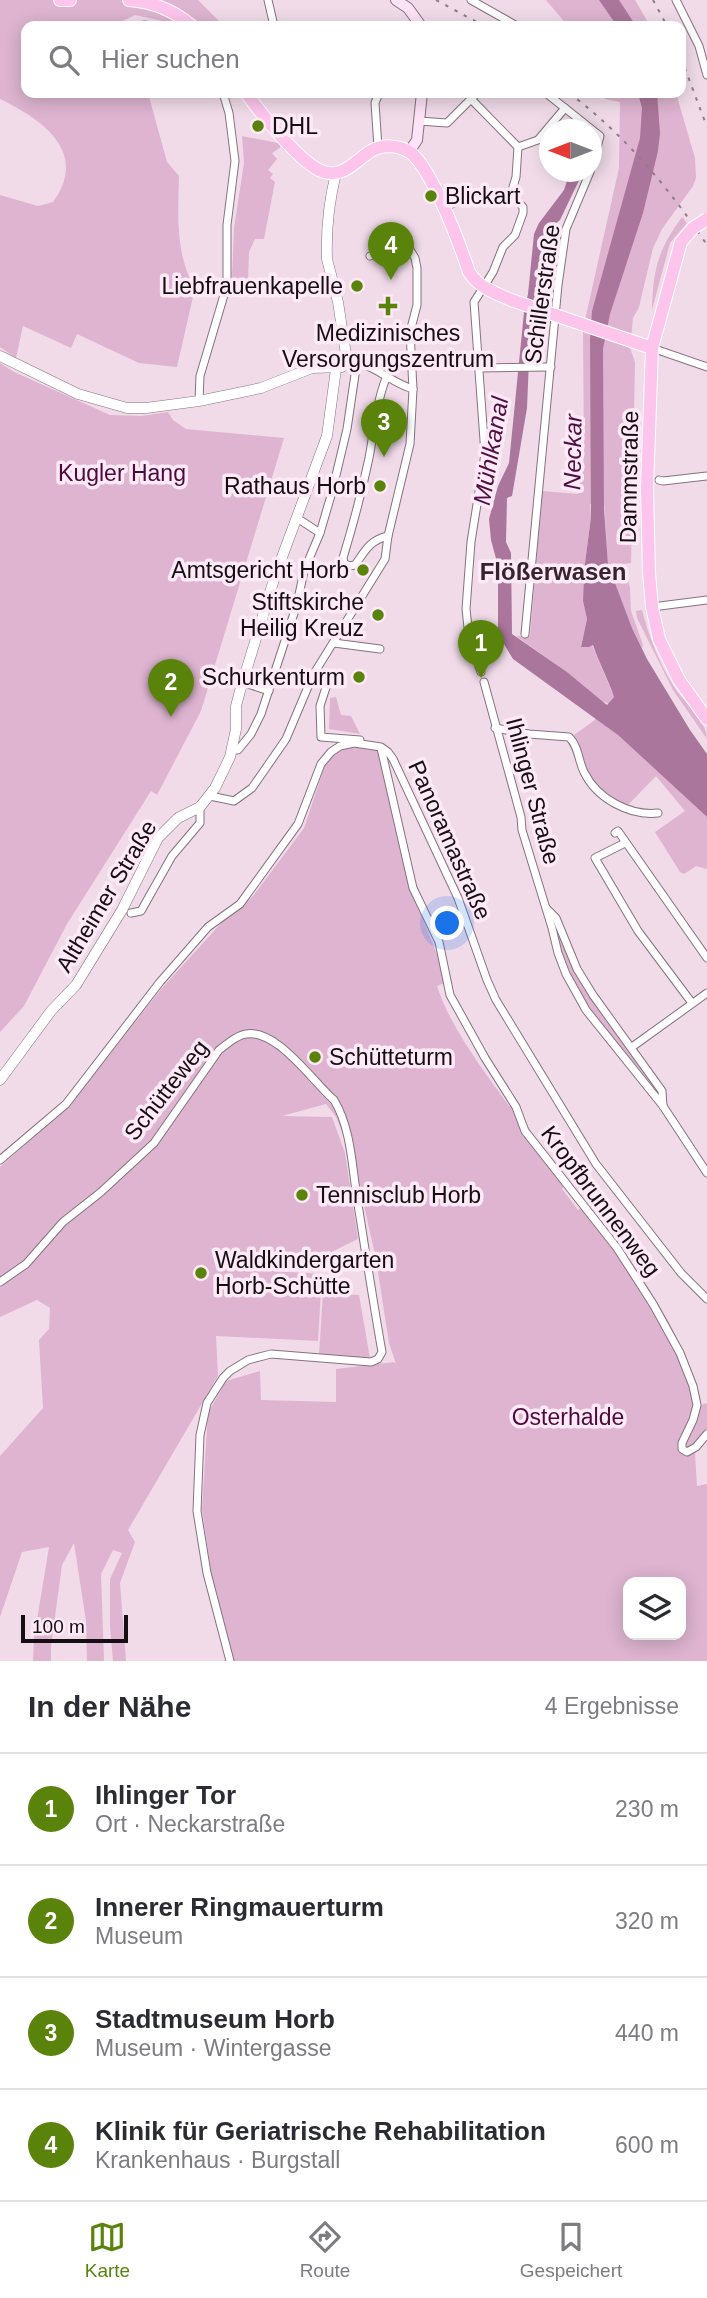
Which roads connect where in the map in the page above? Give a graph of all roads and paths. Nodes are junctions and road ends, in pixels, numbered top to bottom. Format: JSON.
{"nodes":[{"id":1,"x":60,"y":0,"type":"edge"},
{"id":2,"x":70,"y":0,"type":"edge"},
{"id":3,"x":129,"y":0,"type":"edge"},
{"id":4,"x":268,"y":0,"type":"edge"},
{"id":5,"x":396,"y":0,"type":"edge"},
{"id":6,"x":471,"y":0,"type":"edge"},
{"id":7,"x":676,"y":0,"type":"edge"},
{"id":8,"x":186,"y":21,"type":"edge"},
{"id":9,"x":273,"y":21,"type":"edge"},
{"id":10,"x":417,"y":21,"type":"edge"},
{"id":11,"x":508,"y":21,"type":"edge"},
{"id":12,"x":707,"y":75,"type":"edge"},
{"id":13,"x":224,"y":98,"type":"edge"},
{"id":14,"x":250,"y":98,"type":"edge"},
{"id":15,"x":377,"y":98,"type":"edge"},
{"id":16,"x":421,"y":98,"type":"edge"},
{"id":17,"x":472,"y":98,"type":"edge"},
{"id":18,"x":476,"y":98,"type":"edge"},
{"id":19,"x":552,"y":98,"type":"edge"},
{"id":20,"x":565,"y":108,"type":"junction"},
{"id":21,"x":578,"y":119,"type":"edge"},
{"id":22,"x":419,"y":121,"type":"junction"},
{"id":23,"x":378,"y":147,"type":"junction"},
{"id":24,"x":519,"y":147,"type":"junction"},
{"id":25,"x":409,"y":152,"type":"junction"},
{"id":26,"x":336,"y":173,"type":"junction"},
{"id":27,"x":586,"y":182,"type":"edge"},
{"id":28,"x":511,"y":194,"type":"junction"},
{"id":29,"x":443,"y":208,"type":"junction"},
{"id":30,"x":707,"y":219,"type":"edge"},
{"id":31,"x":370,"y":257,"type":"dead end"},
{"id":32,"x":484,"y":288,"type":"junction"},
{"id":33,"x":549,"y":313,"type":"junction"},
{"id":34,"x":653,"y":348,"type":"junction"},
{"id":35,"x":0,"y":356,"type":"edge"},
{"id":36,"x":352,"y":361,"type":"junction"},
{"id":37,"x":551,"y":367,"type":"junction"},
{"id":38,"x":707,"y":367,"type":"edge"},
{"id":39,"x":479,"y":368,"type":"junction"},
{"id":40,"x":336,"y":369,"type":"junction"},
{"id":41,"x":386,"y":378,"type":"junction"},
{"id":42,"x":413,"y":389,"type":"junction"},
{"id":43,"x":199,"y":401,"type":"junction"},
{"id":44,"x":707,"y":476,"type":"edge"},
{"id":45,"x":661,"y":480,"type":"dead end"},
{"id":46,"x":297,"y":518,"type":"junction"},
{"id":47,"x":320,"y":533,"type":"junction"},
{"id":48,"x":388,"y":536,"type":"junction"},
{"id":49,"x":707,"y":600,"type":"edge"},
{"id":50,"x":652,"y":607,"type":"junction"},
{"id":51,"x":525,"y":634,"type":"dead end"},
{"id":52,"x":331,"y":646,"type":"junction"},
{"id":53,"x":380,"y":649,"type":"dead end"},
{"id":54,"x":481,"y":673,"type":"dead end"},
{"id":55,"x":330,"y":675,"type":"dead end"},
{"id":56,"x":242,"y":682,"type":"junction"},
{"id":57,"x":484,"y":682,"type":"dead end"},
{"id":58,"x":269,"y":691,"type":"junction"},
{"id":59,"x":707,"y":719,"type":"edge"},
{"id":60,"x":495,"y":728,"type":"junction"},
{"id":61,"x":369,"y":745,"type":"junction"},
{"id":62,"x":381,"y":747,"type":"junction"},
{"id":63,"x":232,"y":750,"type":"junction"},
{"id":64,"x":210,"y":796,"type":"junction"},
{"id":65,"x":200,"y":807,"type":"junction"},
{"id":66,"x":659,"y":813,"type":"dead end"},
{"id":67,"x":615,"y":833,"type":"dead end"},
{"id":68,"x":625,"y":843,"type":"junction"},
{"id":69,"x":546,"y":909,"type":"junction"},
{"id":70,"x":131,"y":913,"type":"dead end"},
{"id":71,"x":707,"y":958,"type":"edge"},
{"id":72,"x":707,"y":993,"type":"edge"},
{"id":73,"x":692,"y":1003,"type":"junction"},
{"id":74,"x":632,"y":1047,"type":"junction"},
{"id":75,"x":0,"y":1080,"type":"edge"},
{"id":76,"x":663,"y":1106,"type":"junction"},
{"id":77,"x":0,"y":1160,"type":"edge"},
{"id":78,"x":704,"y":1165,"type":"edge"},
{"id":79,"x":707,"y":1173,"type":"edge"},
{"id":80,"x":0,"y":1282,"type":"edge"},
{"id":81,"x":707,"y":1299,"type":"edge"},
{"id":82,"x":707,"y":1434,"type":"edge"},
{"id":83,"x":230,"y":1661,"type":"edge"}],
"edges":[{"from":1,"to":2,"type":"main road"},
{"from":3,"to":8,"type":"main road"},
{"from":4,"to":9,"type":"street"},
{"from":5,"to":10,"type":"main road"},
{"from":6,"to":11,"type":"street"},
{"from":7,"to":12,"type":"street"},
{"from":13,"to":43,"type":"street"},
{"from":14,"to":26,"type":"main road"},
{"from":15,"to":23,"type":"street"},
{"from":16,"to":22,"type":"main road"},
{"from":17,"to":22,"type":"street"},
{"from":18,"to":24,"type":"street"},
{"from":19,"to":20,"type":"street"},
{"from":20,"to":21,"type":"street"},
{"from":20,"to":24,"type":"street"},
{"from":22,"to":25,"type":"main road"},
{"from":23,"to":25,"type":"main road"},
{"from":23,"to":26,"type":"main road"},
{"from":24,"to":28,"type":"street"},
{"from":25,"to":29,"type":"main road"},
{"from":26,"to":36,"type":"street"},
{"from":27,"to":33,"type":"street","name":"Schillerstraße"},
{"from":28,"to":29,"type":"street"},
{"from":28,"to":32,"type":"street"},
{"from":29,"to":32,"type":"main road"},
{"from":30,"to":34,"type":"main road","name":"Dammstraße","bridge":true},
{"from":31,"to":42,"type":"street"},
{"from":32,"to":33,"type":"main road"},
{"from":32,"to":39,"type":"street"},
{"from":33,"to":34,"type":"main road"},
{"from":33,"to":37,"type":"street","name":"Schillerstraße"},
{"from":34,"to":38,"type":"street"},
{"from":34,"to":50,"type":"main road","name":"Dammstraße"},
{"from":35,"to":43,"type":"street"},
{"from":36,"to":40,"type":"street"},
{"from":36,"to":41,"type":"street"},
{"from":36,"to":47,"type":"street"},
{"from":37,"to":39,"type":"street"},
{"from":37,"to":51,"type":"street","name":"Schillerstraße"},
{"from":39,"to":54,"type":"street"},
{"from":40,"to":43,"type":"street"},
{"from":40,"to":46,"type":"street","name":"Altheimer Straße"},
{"from":41,"to":42,"type":"street"},
{"from":41,"to":48,"type":"street"},
{"from":42,"to":48,"type":"street"},
{"from":44,"to":45,"type":"street"},
{"from":46,"to":47,"type":"street"},
{"from":46,"to":56,"type":"street","name":"Altheimer Straße"},
{"from":47,"to":58,"type":"street"},
{"from":48,"to":52,"type":"street"},
{"from":49,"to":50,"type":"street"},
{"from":50,"to":59,"type":"main road","name":"Dammstraße"},
{"from":52,"to":53,"type":"street"},
{"from":52,"to":64,"type":"street"},
{"from":55,"to":61,"type":"street"},
{"from":56,"to":58,"type":"street"},
{"from":56,"to":63,"type":"street","name":"Altheimer Straße"},
{"from":57,"to":60,"type":"street","name":"Ihlinger Straße"},
{"from":58,"to":63,"type":"street"},
{"from":60,"to":66,"type":"street"},
{"from":60,"to":69,"type":"street","name":"Ihlinger Straße"},
{"from":61,"to":62,"type":"street","name":"Panoramastraße"},
{"from":61,"to":77,"type":"street","name":"Panoramastraße"},
{"from":62,"to":81,"type":"street","name":"Panoramastraße"},
{"from":62,"to":82,"type":"street","name":"Kropfbrunnenweg"},
{"from":63,"to":64,"type":"street","name":"Altheimer Straße"},
{"from":64,"to":65,"type":"street","name":"Altheimer Straße"},
{"from":65,"to":70,"type":"street","name":"Altheimer Straße"},
{"from":65,"to":75,"type":"street","name":"Altheimer Straße"},
{"from":67,"to":68,"type":"street"},
{"from":68,"to":71,"type":"street"},
{"from":68,"to":73,"type":"street"},
{"from":69,"to":74,"type":"street","name":"Ihlinger Straße"},
{"from":69,"to":76,"type":"street","name":"Ihlinger Straße"},
{"from":72,"to":73,"type":"street"},
{"from":73,"to":74,"type":"street"},
{"from":74,"to":76,"type":"street","name":"Ihlinger Straße"},
{"from":76,"to":78,"type":"street","name":"Ihlinger Straße"},
{"from":78,"to":79,"type":"street","name":"Ihlinger Straße"},
{"from":80,"to":83,"type":"street","name":"Schütteweg"}]}
